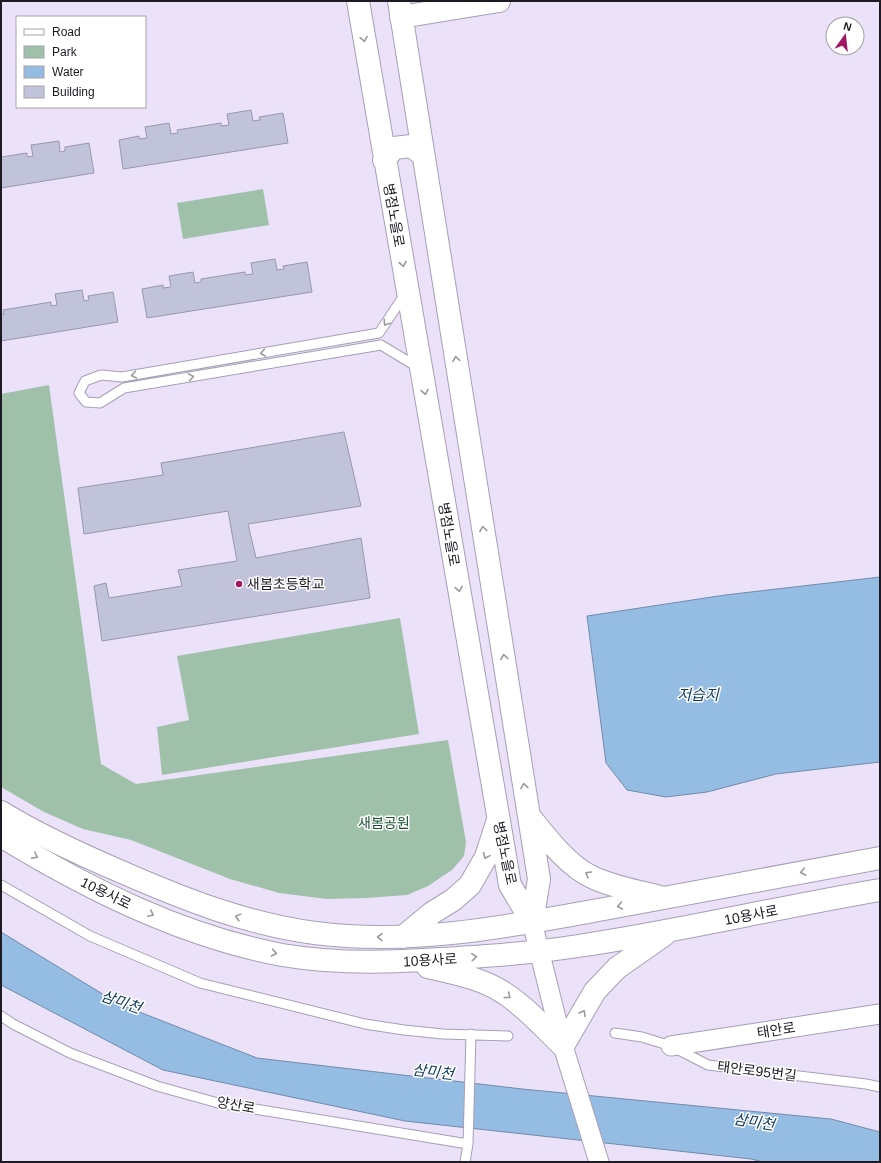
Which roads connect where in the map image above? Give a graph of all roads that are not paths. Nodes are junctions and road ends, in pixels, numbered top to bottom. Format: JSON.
{"nodes":[{"id":1,"x":358,"y":1,"type":"edge"},
{"id":2,"x":499,"y":1,"type":"edge"},
{"id":3,"x":400,"y":9,"type":"edge"},
{"id":4,"x":423,"y":155,"type":"junction"},
{"id":5,"x":384,"y":160,"type":"junction"},
{"id":6,"x":407,"y":291,"type":"junction"},
{"id":7,"x":421,"y":369,"type":"junction"},
{"id":8,"x":1,"y":812,"type":"edge"},
{"id":9,"x":529,"y":815,"type":"junction"},
{"id":10,"x":498,"y":820,"type":"junction"},
{"id":11,"x":1,"y":836,"type":"edge"},
{"id":12,"x":880,"y":858,"type":"edge"},
{"id":13,"x":1,"y":885,"type":"edge"},
{"id":14,"x":880,"y":890,"type":"edge"},
{"id":15,"x":665,"y":898,"type":"junction"},
{"id":16,"x":532,"y":922,"type":"junction"},
{"id":17,"x":672,"y":930,"type":"junction"},
{"id":18,"x":424,"y":935,"type":"junction"},
{"id":19,"x":403,"y":937,"type":"junction"},
{"id":20,"x":540,"y":951,"type":"junction"},
{"id":21,"x":415,"y":961,"type":"junction"},
{"id":22,"x":880,"y":1014,"type":"edge"},
{"id":23,"x":1,"y":1016,"type":"edge"},
{"id":24,"x":615,"y":1033,"type":"dead end"},
{"id":25,"x":471,"y":1034,"type":"junction"},
{"id":26,"x":508,"y":1036,"type":"dead end"},
{"id":27,"x":563,"y":1046,"type":"junction"},
{"id":28,"x":671,"y":1046,"type":"junction"},
{"id":29,"x":880,"y":1087,"type":"edge"},
{"id":30,"x":468,"y":1144,"type":"junction"},
{"id":31,"x":465,"y":1162,"type":"edge"},
{"id":32,"x":599,"y":1162,"type":"edge"}],
"edges":[{"from":1,"to":5,"type":"street","name":"병점노을로","one_way":true},
{"from":2,"to":3,"type":"street"},
{"from":3,"to":4,"type":"street","name":"병점노을로"},
{"from":4,"to":5,"type":"street"},
{"from":9,"to":4,"type":"street","name":"병점노을로","one_way":true},
{"from":5,"to":6,"type":"street","name":"병점노을로","one_way":true},
{"from":6,"to":7,"type":"street","name":"병점노을로"},
{"from":6,"to":7,"type":"lane","one_way":true},
{"from":7,"to":10,"type":"street","name":"병점노을로","one_way":true},
{"from":19,"to":8,"type":"street","name":"10용사로","one_way":true},
{"from":9,"to":10,"type":"street"},
{"from":15,"to":9,"type":"street","one_way":true},
{"from":9,"to":16,"type":"street","name":"병점노을로"},
{"from":10,"to":16,"type":"street","name":"병점노을로"},
{"from":10,"to":19,"type":"street","one_way":true},
{"from":11,"to":21,"type":"street","name":"10용사로","one_way":true},
{"from":12,"to":15,"type":"street","name":"10용사로","one_way":true},
{"from":13,"to":25,"type":"lane"},
{"from":14,"to":17,"type":"street","name":"10용사로"},
{"from":15,"to":16,"type":"street","name":"10용사로","one_way":true},
{"from":16,"to":18,"type":"street","name":"10용사로"},
{"from":16,"to":20,"type":"street"},
{"from":17,"to":20,"type":"street","name":"10용사로"},
{"from":27,"to":17,"type":"street","one_way":true},
{"from":18,"to":19,"type":"street","name":"10용사로"},
{"from":18,"to":21,"type":"street"},
{"from":21,"to":20,"type":"street","name":"10용사로","one_way":true},
{"from":20,"to":27,"type":"street"},
{"from":21,"to":27,"type":"street","one_way":true},
{"from":22,"to":28,"type":"street","name":"태안로"},
{"from":23,"to":30,"type":"lane","name":"양산로"},
{"from":24,"to":28,"type":"lane","name":"태안로95번길"},
{"from":25,"to":26,"type":"lane"},
{"from":25,"to":30,"type":"lane"},
{"from":27,"to":32,"type":"street"},
{"from":28,"to":29,"type":"lane","name":"태안로95번길"},
{"from":30,"to":31,"type":"lane"}]}
